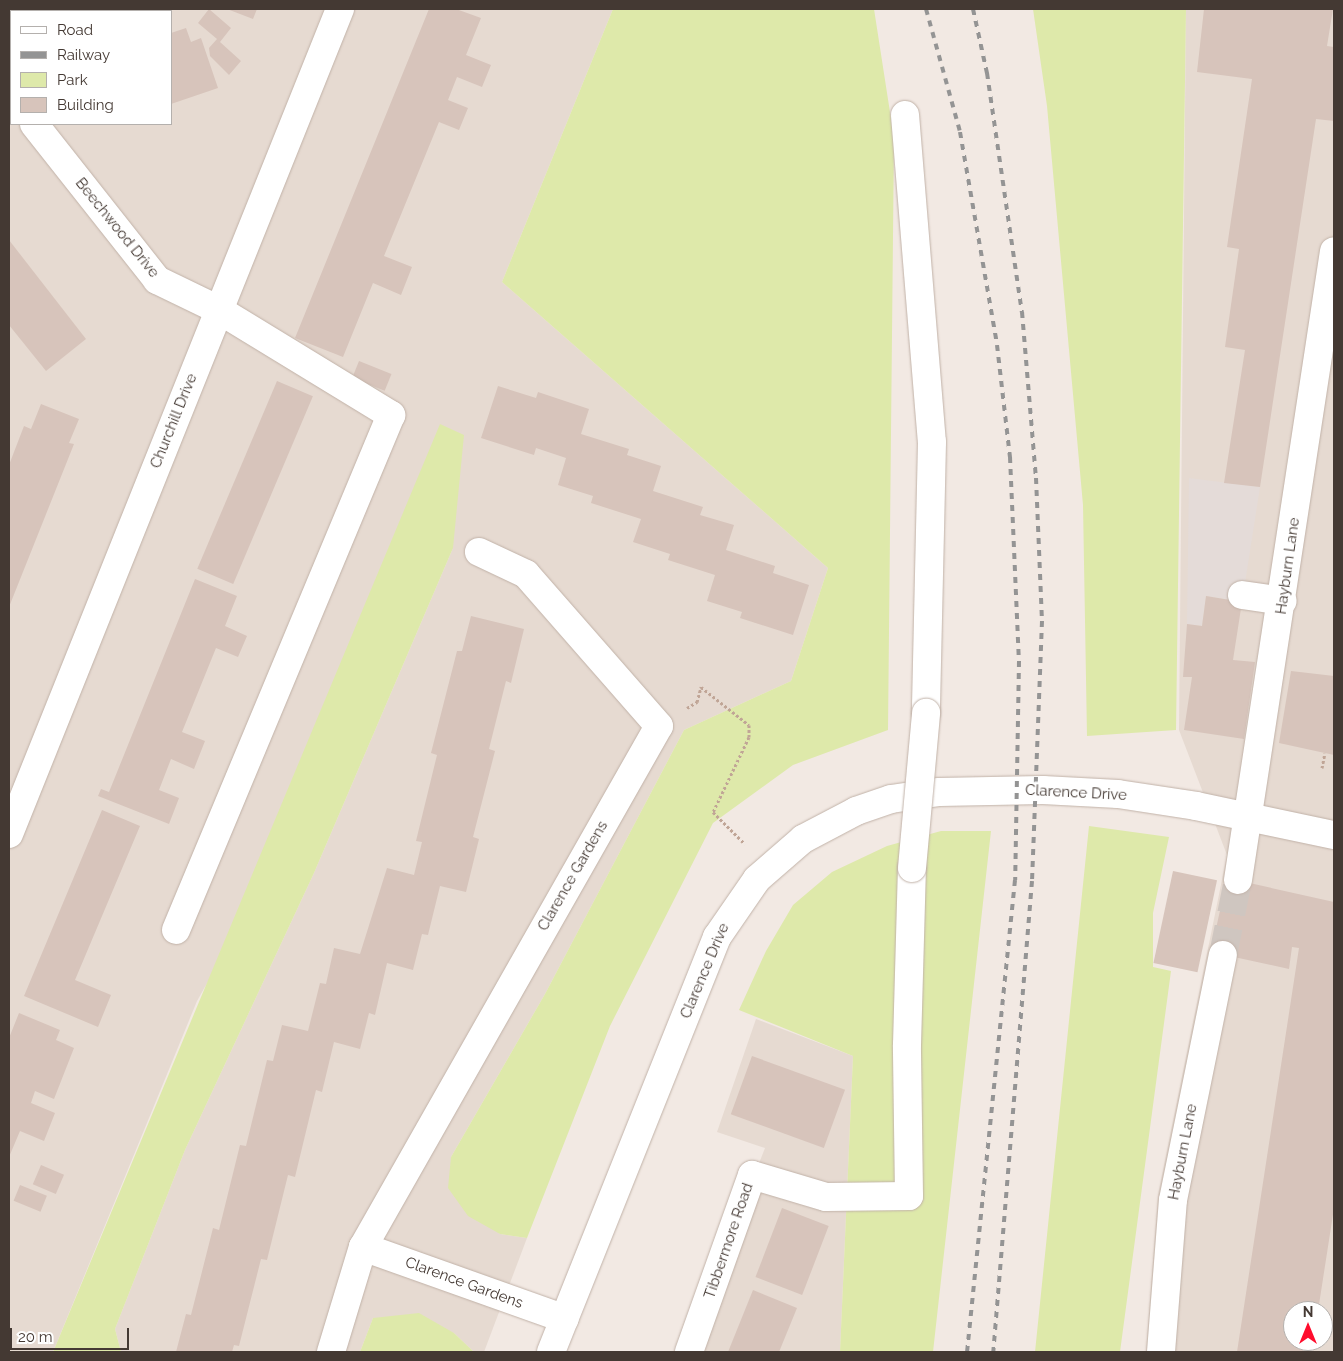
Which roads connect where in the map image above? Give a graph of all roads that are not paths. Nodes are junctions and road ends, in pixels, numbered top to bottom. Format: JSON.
{"nodes":[{"id":1,"x":340,"y":9,"type":"edge"},
{"id":2,"x":905,"y":115,"type":"dead end"},
{"id":3,"x":35,"y":125,"type":"edge"},
{"id":4,"x":1334,"y":251,"type":"edge"},
{"id":5,"x":219,"y":310,"type":"junction"},
{"id":6,"x":480,"y":552,"type":"dead end"},
{"id":7,"x":1242,"y":595,"type":"dead end"},
{"id":8,"x":1283,"y":600,"type":"junction"},
{"id":9,"x":1251,"y":818,"type":"junction"},
{"id":10,"x":9,"y":834,"type":"edge"},
{"id":11,"x":1334,"y":835,"type":"edge"},
{"id":12,"x":1238,"y":880,"type":"tunnel mouth"},
{"id":13,"x":176,"y":930,"type":"dead end"},
{"id":14,"x":1223,"y":955,"type":"tunnel mouth"},
{"id":15,"x":364,"y":1247,"type":"junction"},
{"id":16,"x":565,"y":1319,"type":"junction"},
{"id":17,"x":331,"y":1352,"type":"edge"},
{"id":18,"x":551,"y":1352,"type":"edge"},
{"id":19,"x":689,"y":1352,"type":"edge"},
{"id":20,"x":1161,"y":1352,"type":"edge"}],
"edges":[{"from":1,"to":5,"type":"street","name":"Churchill Drive"},
{"from":2,"to":19,"type":"street","name":"Tibbermore Road","bridge":true},
{"from":3,"to":5,"type":"street","name":"Beechwood Drive"},
{"from":4,"to":8,"type":"street","name":"Hayburn Lane"},
{"from":5,"to":10,"type":"street","name":"Churchill Drive"},
{"from":5,"to":13,"type":"street","name":"Beechwood Drive"},
{"from":6,"to":15,"type":"street","name":"Clarence Gardens"},
{"from":7,"to":8,"type":"street"},
{"from":8,"to":9,"type":"street","name":"Hayburn Lane"},
{"from":9,"to":11,"type":"street","name":"Clarence Drive"},
{"from":9,"to":12,"type":"street","name":"Hayburn Lane"},
{"from":9,"to":16,"type":"street","name":"Clarence Drive"},
{"from":14,"to":20,"type":"street","name":"Hayburn Lane"},
{"from":15,"to":16,"type":"street","name":"Clarence Gardens"},
{"from":15,"to":17,"type":"street","name":"Clarence Gardens"},
{"from":16,"to":18,"type":"street","name":"Clarence Drive"}]}
